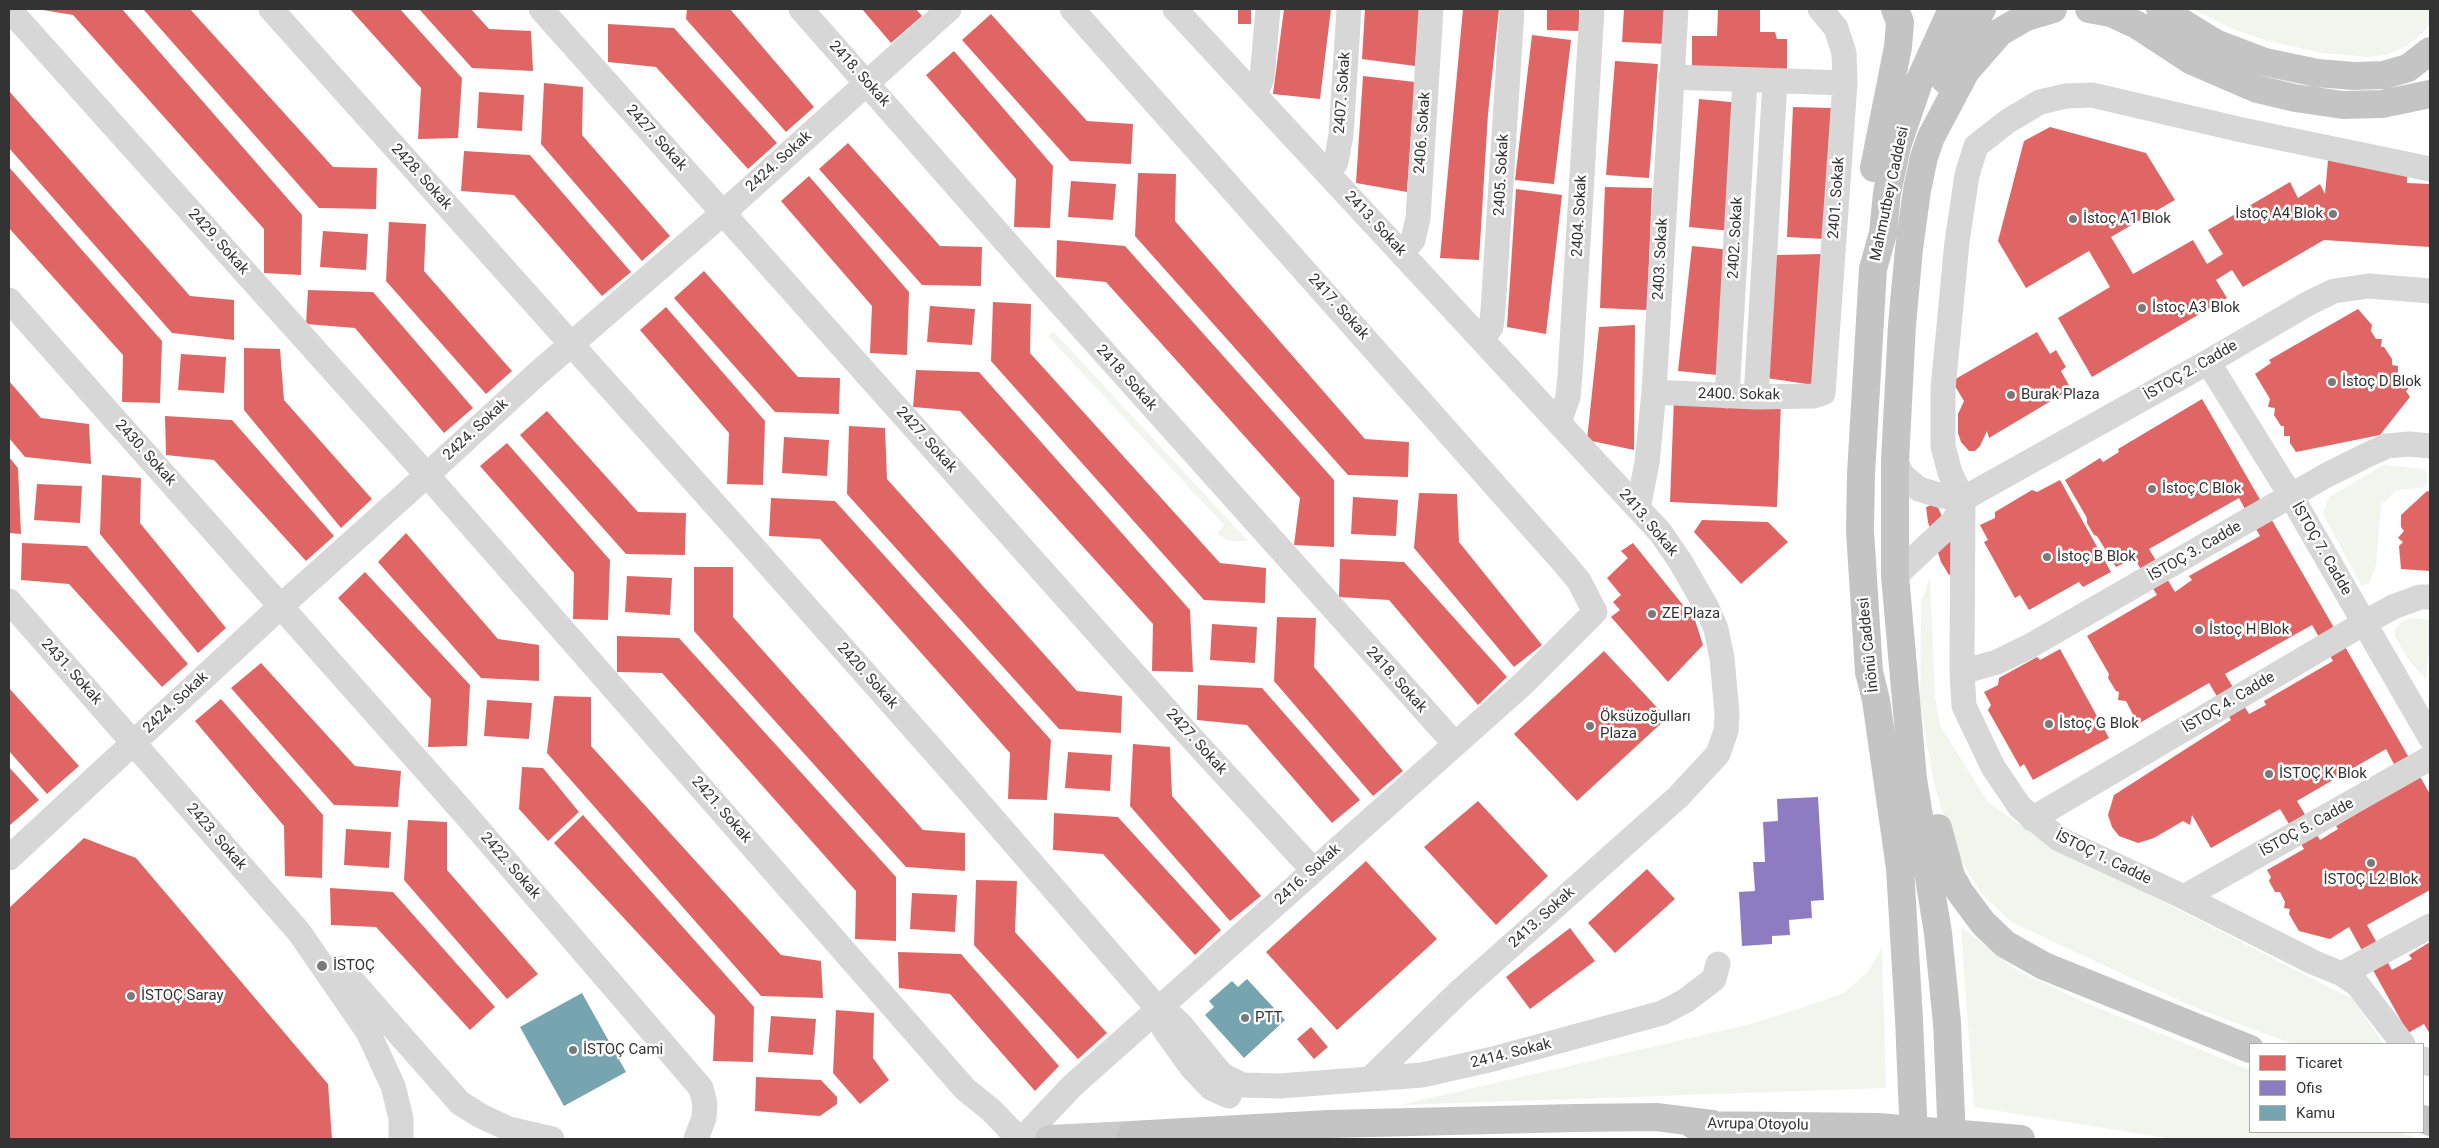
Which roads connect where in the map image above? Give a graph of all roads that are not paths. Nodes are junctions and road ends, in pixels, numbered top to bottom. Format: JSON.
{"nodes":[{"id":1,"x":9,"y":9,"type":"edge"},
{"id":2,"x":271,"y":9,"type":"edge"},
{"id":3,"x":541,"y":9,"type":"edge"},
{"id":4,"x":801,"y":9,"type":"edge"},
{"id":5,"x":949,"y":9,"type":"edge"},
{"id":6,"x":1072,"y":9,"type":"edge"},
{"id":7,"x":1176,"y":9,"type":"edge"},
{"id":8,"x":1268,"y":9,"type":"edge"},
{"id":9,"x":1349,"y":9,"type":"edge"},
{"id":10,"x":1431,"y":9,"type":"edge"},
{"id":11,"x":1512,"y":9,"type":"edge"},
{"id":12,"x":1592,"y":9,"type":"edge"},
{"id":13,"x":1676,"y":9,"type":"edge"},
{"id":14,"x":1820,"y":9,"type":"edge"},
{"id":15,"x":1895,"y":9,"type":"edge"},
{"id":16,"x":1952,"y":9,"type":"edge"},
{"id":17,"x":1982,"y":9,"type":"edge"},
{"id":18,"x":2052,"y":9,"type":"edge"},
{"id":19,"x":2089,"y":9,"type":"edge"},
{"id":20,"x":2160,"y":9,"type":"edge"},
{"id":21,"x":2430,"y":51,"type":"edge"},
{"id":22,"x":1671,"y":78,"type":"junction"},
{"id":23,"x":1745,"y":80,"type":"junction"},
{"id":24,"x":1774,"y":82,"type":"junction"},
{"id":25,"x":868,"y":83,"type":"junction"},
{"id":26,"x":1845,"y":84,"type":"junction"},
{"id":27,"x":2430,"y":94,"type":"edge"},
{"id":28,"x":1255,"y":95,"type":"junction"},
{"id":29,"x":1931,"y":137,"type":"junction"},
{"id":30,"x":2430,"y":169,"type":"edge"},
{"id":31,"x":1328,"y":174,"type":"junction"},
{"id":32,"x":723,"y":213,"type":"junction"},
{"id":33,"x":1402,"y":252,"type":"junction"},
{"id":34,"x":1874,"y":269,"type":"junction"},
{"id":35,"x":2430,"y":291,"type":"edge"},
{"id":36,"x":9,"y":300,"type":"edge"},
{"id":37,"x":1482,"y":339,"type":"junction"},
{"id":38,"x":572,"y":344,"type":"junction"},
{"id":39,"x":2208,"y":362,"type":"junction"},
{"id":40,"x":1654,"y":392,"type":"junction"},
{"id":41,"x":1823,"y":393,"type":"joint"},
{"id":42,"x":1727,"y":396,"type":"junction"},
{"id":43,"x":1756,"y":397,"type":"junction"},
{"id":44,"x":1558,"y":422,"type":"junction"},
{"id":45,"x":2430,"y":446,"type":"edge"},
{"id":46,"x":1895,"y":461,"type":"junction"},
{"id":47,"x":427,"y":475,"type":"junction"},
{"id":48,"x":2291,"y":496,"type":"junction"},
{"id":49,"x":1963,"y":499,"type":"junction"},
{"id":50,"x":1638,"y":508,"type":"junction"},
{"id":51,"x":1895,"y":576,"type":"junction"},
{"id":52,"x":2430,"y":597,"type":"edge"},
{"id":53,"x":9,"y":601,"type":"edge"},
{"id":54,"x":281,"y":606,"type":"junction"},
{"id":55,"x":1595,"y":612,"type":"joint"},
{"id":56,"x":2364,"y":623,"type":"junction"},
{"id":57,"x":1962,"y":672,"type":"junction"},
{"id":58,"x":1911,"y":738,"type":"junction"},
{"id":59,"x":2430,"y":738,"type":"edge"},
{"id":60,"x":134,"y":742,"type":"junction"},
{"id":61,"x":1455,"y":744,"type":"junction"},
{"id":62,"x":2430,"y":758,"type":"edge"},
{"id":63,"x":2032,"y":819,"type":"junction"},
{"id":64,"x":9,"y":858,"type":"edge"},
{"id":65,"x":1313,"y":870,"type":"junction"},
{"id":66,"x":2184,"y":897,"type":"junction"},
{"id":67,"x":2430,"y":926,"type":"edge"},
{"id":68,"x":299,"y":932,"type":"junction"},
{"id":69,"x":1718,"y":964,"type":"dead end"},
{"id":70,"x":2342,"y":974,"type":"junction"},
{"id":71,"x":1159,"y":1010,"type":"junction"},
{"id":72,"x":2402,"y":1043,"type":"edge"},
{"id":73,"x":2249,"y":1049,"type":"edge"},
{"id":74,"x":1371,"y":1078,"type":"junction"},
{"id":75,"x":1280,"y":1086,"type":"joint"},
{"id":76,"x":1712,"y":1124,"type":"junction"},
{"id":77,"x":1131,"y":1135,"type":"joint"},
{"id":78,"x":401,"y":1139,"type":"edge"},
{"id":79,"x":552,"y":1139,"type":"edge"},
{"id":80,"x":696,"y":1139,"type":"edge"},
{"id":81,"x":1021,"y":1139,"type":"edge"},
{"id":82,"x":1049,"y":1139,"type":"edge"},
{"id":83,"x":1495,"y":1139,"type":"edge"},
{"id":84,"x":1914,"y":1139,"type":"edge"},
{"id":85,"x":1952,"y":1139,"type":"edge"},
{"id":86,"x":2021,"y":1139,"type":"edge"}],
"edges":[{"from":1,"to":47,"type":"street","name":"2429. Sokak"},
{"from":2,"to":38,"type":"street","name":"2428. Sokak"},
{"from":3,"to":32,"type":"street","name":"2427. Sokak"},
{"from":4,"to":25,"type":"street","name":"2418. Sokak"},
{"from":5,"to":25,"type":"street","name":"2424. Sokak"},
{"from":6,"to":55,"type":"street","name":"2417. Sokak"},
{"from":7,"to":28,"type":"street","name":"2413. Sokak"},
{"from":8,"to":28,"type":"street"},
{"from":9,"to":31,"type":"street","name":"2407. Sokak"},
{"from":10,"to":33,"type":"street","name":"2406. Sokak"},
{"from":11,"to":37,"type":"street","name":"2405. Sokak"},
{"from":12,"to":44,"type":"street","name":"2404. Sokak"},
{"from":13,"to":22,"type":"street","name":"2403. Sokak"},
{"from":14,"to":26,"type":"street","name":"2401. Sokak"},
{"from":15,"to":34,"type":"highway"},
{"from":16,"to":34,"type":"highway","name":"Mahmutbey Caddesi"},
{"from":17,"to":29,"type":"highway","name":"Mahmutbey Caddesi"},
{"from":18,"to":29,"type":"highway"},
{"from":19,"to":27,"type":"highway"},
{"from":20,"to":21,"type":"highway"},
{"from":22,"to":23,"type":"street"},
{"from":22,"to":40,"type":"street","name":"2403. Sokak"},
{"from":23,"to":24,"type":"street"},
{"from":23,"to":42,"type":"street","name":"2402. Sokak"},
{"from":24,"to":26,"type":"street"},
{"from":24,"to":43,"type":"street","name":"2402. Sokak"},
{"from":25,"to":32,"type":"street","name":"2424. Sokak"},
{"from":25,"to":61,"type":"street","name":"2418. Sokak"},
{"from":26,"to":41,"type":"street","name":"2401. Sokak"},
{"from":28,"to":31,"type":"street","name":"2413. Sokak"},
{"from":29,"to":46,"type":"highway"},
{"from":30,"to":49,"type":"street"},
{"from":31,"to":33,"type":"street","name":"2413. Sokak"},
{"from":32,"to":38,"type":"street","name":"2424. Sokak"},
{"from":32,"to":65,"type":"street","name":"2427. Sokak"},
{"from":33,"to":37,"type":"street","name":"2413. Sokak"},
{"from":34,"to":84,"type":"highway","name":"İnönü Caddesi","bridge":true},
{"from":35,"to":39,"type":"street","name":"İSTOÇ 2. Cadde"},
{"from":36,"to":54,"type":"street","name":"2430. Sokak"},
{"from":37,"to":44,"type":"street","name":"2413. Sokak"},
{"from":38,"to":47,"type":"street","name":"2424. Sokak"},
{"from":38,"to":71,"type":"street","name":"2420. Sokak"},
{"from":39,"to":48,"type":"street","name":"İSTOÇ 7. Cadde"},
{"from":39,"to":49,"type":"street","name":"İSTOÇ 2. Cadde"},
{"from":40,"to":42,"type":"street","name":"2400. Sokak"},
{"from":40,"to":50,"type":"street","name":"2403. Sokak"},
{"from":41,"to":43,"type":"street","name":"2400. Sokak"},
{"from":42,"to":43,"type":"street","name":"2400. Sokak"},
{"from":44,"to":50,"type":"street","name":"2413. Sokak"},
{"from":45,"to":48,"type":"street","name":"İSTOÇ 3. Cadde"},
{"from":46,"to":49,"type":"street"},
{"from":46,"to":51,"type":"highway"},
{"from":47,"to":54,"type":"street","name":"2424. Sokak"},
{"from":47,"to":81,"type":"street","name":"2421. Sokak"},
{"from":48,"to":56,"type":"street","name":"İSTOÇ 7. Cadde"},
{"from":48,"to":57,"type":"street","name":"İSTOÇ 3. Cadde"},
{"from":49,"to":51,"type":"street"},
{"from":49,"to":57,"type":"street","name":"İSTOÇ 1. Cadde"},
{"from":50,"to":74,"type":"street","name":"2413. Sokak"},
{"from":51,"to":58,"type":"highway"},
{"from":52,"to":56,"type":"street","name":"İSTOÇ 4. Cadde"},
{"from":53,"to":60,"type":"street","name":"2431. Sokak"},
{"from":54,"to":60,"type":"street","name":"2424. Sokak"},
{"from":54,"to":80,"type":"street","name":"2422. Sokak"},
{"from":55,"to":61,"type":"street","name":"2416. Sokak"},
{"from":56,"to":59,"type":"street","name":"İSTOÇ 7. Cadde"},
{"from":56,"to":63,"type":"street","name":"İSTOÇ 4. Cadde"},
{"from":57,"to":63,"type":"street","name":"İSTOÇ 1. Cadde"},
{"from":58,"to":73,"type":"highway"},
{"from":58,"to":85,"type":"highway","bridge":true},
{"from":60,"to":64,"type":"street","name":"2424. Sokak"},
{"from":60,"to":68,"type":"street","name":"2423. Sokak"},
{"from":61,"to":65,"type":"street","name":"2416. Sokak"},
{"from":62,"to":66,"type":"street","name":"İSTOÇ 5. Cadde"},
{"from":63,"to":66,"type":"street","name":"İSTOÇ 1. Cadde"},
{"from":65,"to":71,"type":"street","name":"2416. Sokak"},
{"from":66,"to":70,"type":"street","name":"İSTOÇ 1. Cadde"},
{"from":67,"to":70,"type":"street"},
{"from":68,"to":78,"type":"street"},
{"from":68,"to":79,"type":"street"},
{"from":69,"to":74,"type":"street","name":"2414. Sokak"},
{"from":70,"to":72,"type":"street","name":"İSTOÇ 1. Cadde"},
{"from":71,"to":75,"type":"street","name":"2420. Sokak"},
{"from":71,"to":81,"type":"street","name":"2416. Sokak"},
{"from":74,"to":75,"type":"street","name":"2414. Sokak"},
{"from":76,"to":77,"type":"highway"},
{"from":76,"to":83,"type":"highway","name":"Avrupa Otoyolu"},
{"from":76,"to":86,"type":"highway","name":"Avrupa Otoyolu"},
{"from":77,"to":82,"type":"main road"}]}
